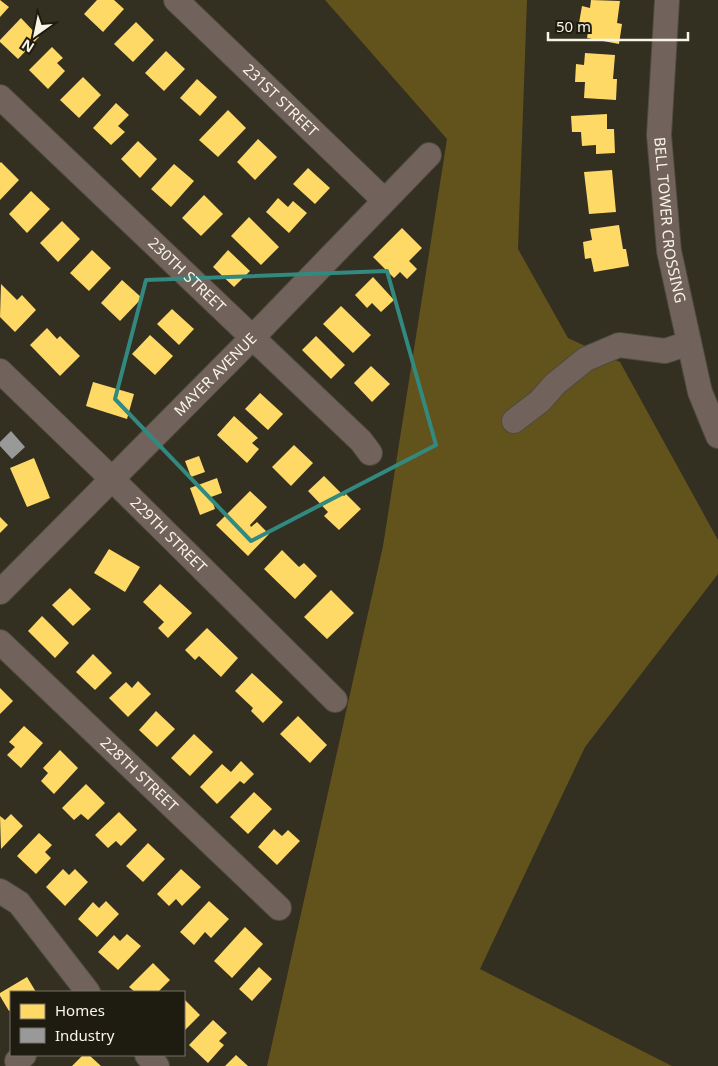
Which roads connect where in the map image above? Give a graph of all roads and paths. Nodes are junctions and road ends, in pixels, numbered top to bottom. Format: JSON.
{"nodes":[{"id":1,"x":176,"y":0,"type":"edge"},
{"id":2,"x":667,"y":0,"type":"edge"},
{"id":3,"x":0,"y":97,"type":"edge"},
{"id":4,"x":429,"y":155,"type":"dead end"},
{"id":5,"x":384,"y":200,"type":"junction"},
{"id":6,"x":252,"y":338,"type":"junction"},
{"id":7,"x":689,"y":343,"type":"junction"},
{"id":8,"x":0,"y":371,"type":"edge"},
{"id":9,"x":514,"y":421,"type":"dead end"},
{"id":10,"x":718,"y":436,"type":"edge"},
{"id":11,"x":370,"y":453,"type":"dead end"},
{"id":12,"x":112,"y":479,"type":"junction"},
{"id":13,"x":0,"y":592,"type":"edge"},
{"id":14,"x":0,"y":642,"type":"edge"},
{"id":15,"x":335,"y":700,"type":"dead end"},
{"id":16,"x":0,"y":891,"type":"edge"},
{"id":17,"x":279,"y":908,"type":"dead end"},
{"id":18,"x":87,"y":991,"type":"edge"},
{"id":19,"x":148,"y":1056,"type":"edge"},
{"id":20,"x":157,"y":1066,"type":"edge"}],
"edges":[{"from":1,"to":5,"type":"street","name":"231ST STREET"},
{"from":2,"to":7,"type":"street","name":"BELL TOWER CROSSING"},
{"from":3,"to":6,"type":"street","name":"230TH STREET"},
{"from":4,"to":5,"type":"street","name":"MAYER AVENUE"},
{"from":5,"to":6,"type":"street","name":"MAYER AVENUE"},
{"from":6,"to":11,"type":"street","name":"230TH STREET"},
{"from":6,"to":12,"type":"street","name":"MAYER AVENUE"},
{"from":7,"to":9,"type":"street"},
{"from":7,"to":10,"type":"street","name":"BELL TOWER CROSSING"},
{"from":8,"to":12,"type":"street","name":"229TH STREET"},
{"from":12,"to":13,"type":"street","name":"MAYER AVENUE"},
{"from":12,"to":15,"type":"street","name":"229TH STREET"},
{"from":14,"to":17,"type":"street","name":"228TH STREET"},
{"from":16,"to":18,"type":"street"},
{"from":19,"to":20,"type":"street"}]}
